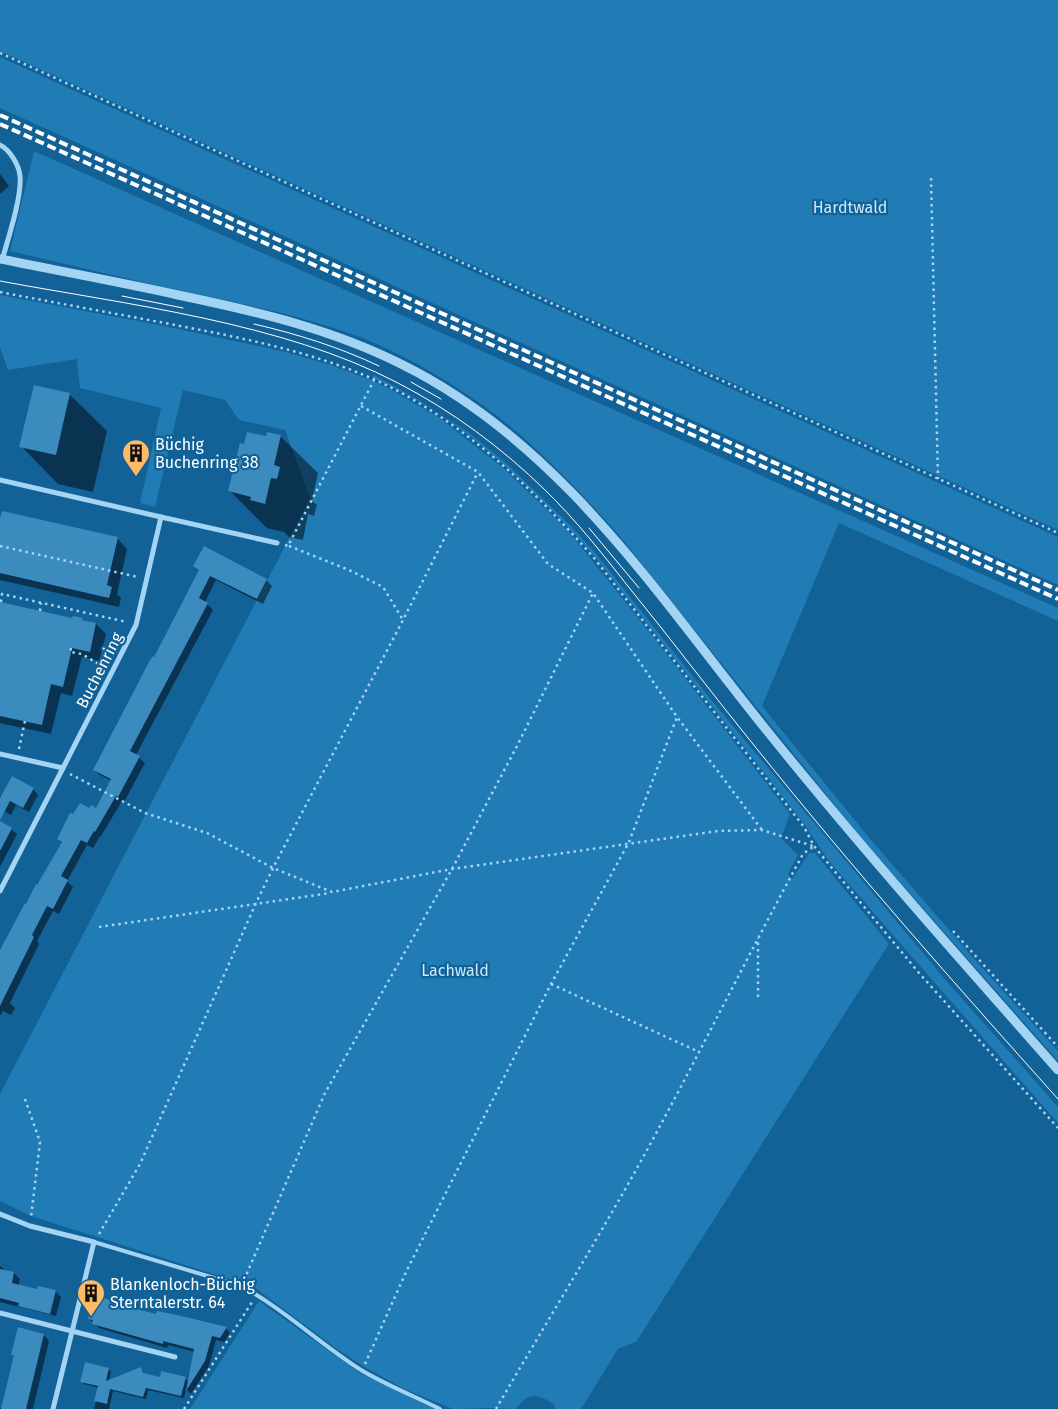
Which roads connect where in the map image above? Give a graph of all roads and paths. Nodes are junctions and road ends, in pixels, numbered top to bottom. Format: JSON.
{"nodes":[{"id":1,"x":0,"y":53,"type":"edge"},
{"id":2,"x":0,"y":144,"type":"edge"},
{"id":3,"x":931,"y":178,"type":"dead end"},
{"id":4,"x":1,"y":260,"type":"edge"},
{"id":5,"x":0,"y":292,"type":"edge"},
{"id":6,"x":374,"y":380,"type":"junction"},
{"id":7,"x":361,"y":406,"type":"junction"},
{"id":8,"x":478,"y":472,"type":"junction"},
{"id":9,"x":938,"y":478,"type":"junction"},
{"id":10,"x":0,"y":480,"type":"edge"},
{"id":11,"x":161,"y":517,"type":"junction"},
{"id":12,"x":1058,"y":533,"type":"edge"},
{"id":13,"x":276,"y":543,"type":"joint"},
{"id":14,"x":0,"y":546,"type":"edge"},
{"id":15,"x":288,"y":546,"type":"junction"},
{"id":16,"x":147,"y":579,"type":"junction"},
{"id":17,"x":593,"y":593,"type":"junction"},
{"id":18,"x":1,"y":602,"type":"edge"},
{"id":19,"x":42,"y":603,"type":"junction"},
{"id":20,"x":40,"y":611,"type":"dead end"},
{"id":21,"x":404,"y":620,"type":"junction"},
{"id":22,"x":136,"y":625,"type":"junction"},
{"id":23,"x":71,"y":648,"type":"dead end"},
{"id":24,"x":112,"y":672,"type":"junction"},
{"id":25,"x":677,"y":717,"type":"junction"},
{"id":26,"x":25,"y":722,"type":"dead end"},
{"id":27,"x":0,"y":754,"type":"edge"},
{"id":28,"x":17,"y":758,"type":"junction"},
{"id":29,"x":63,"y":768,"type":"junction"},
{"id":30,"x":762,"y":830,"type":"junction"},
{"id":31,"x":629,"y":842,"type":"junction"},
{"id":32,"x":814,"y":846,"type":"junction"},
{"id":33,"x":273,"y":868,"type":"junction"},
{"id":34,"x":452,"y":868,"type":"junction"},
{"id":35,"x":0,"y":891,"type":"edge"},
{"id":36,"x":332,"y":892,"type":"junction"},
{"id":37,"x":256,"y":903,"type":"junction"},
{"id":38,"x":100,"y":927,"type":"dead end"},
{"id":39,"x":954,"y":931,"type":"dead end"},
{"id":40,"x":758,"y":936,"type":"junction"},
{"id":41,"x":551,"y":984,"type":"junction"},
{"id":42,"x":758,"y":996,"type":"dead end"},
{"id":43,"x":1058,"y":1047,"type":"edge"},
{"id":44,"x":699,"y":1052,"type":"junction"},
{"id":45,"x":1058,"y":1070,"type":"edge"},
{"id":46,"x":25,"y":1099,"type":"dead end"},
{"id":47,"x":1058,"y":1128,"type":"edge"},
{"id":48,"x":0,"y":1214,"type":"edge"},
{"id":49,"x":30,"y":1226,"type":"junction"},
{"id":50,"x":94,"y":1242,"type":"junction"},
{"id":51,"x":241,"y":1286,"type":"junction"},
{"id":52,"x":257,"y":1294,"type":"junction"},
{"id":53,"x":0,"y":1313,"type":"edge"},
{"id":54,"x":72,"y":1332,"type":"junction"},
{"id":55,"x":175,"y":1357,"type":"dead end"},
{"id":56,"x":362,"y":1370,"type":"junction"},
{"id":57,"x":53,"y":1409,"type":"edge"},
{"id":58,"x":184,"y":1409,"type":"edge"},
{"id":59,"x":440,"y":1409,"type":"edge"},
{"id":60,"x":496,"y":1409,"type":"edge"}],
"edges":[{"from":1,"to":9,"type":"path"},
{"from":2,"to":4,"type":"street"},
{"from":3,"to":9,"type":"path"},
{"from":4,"to":45,"type":"street"},
{"from":5,"to":6,"type":"path"},
{"from":6,"to":7,"type":"path"},
{"from":6,"to":32,"type":"path"},
{"from":7,"to":8,"type":"path"},
{"from":7,"to":15,"type":"path"},
{"from":8,"to":17,"type":"path"},
{"from":8,"to":21,"type":"path"},
{"from":9,"to":12,"type":"path"},
{"from":10,"to":11,"type":"street"},
{"from":11,"to":13,"type":"street"},
{"from":11,"to":16,"type":"street","name":"Buchenring"},
{"from":13,"to":15,"type":"path"},
{"from":14,"to":16,"type":"path"},
{"from":15,"to":21,"type":"path"},
{"from":16,"to":22,"type":"street","name":"Buchenring"},
{"from":17,"to":25,"type":"path"},
{"from":17,"to":34,"type":"path"},
{"from":18,"to":19,"type":"path"},
{"from":19,"to":20,"type":"path"},
{"from":19,"to":22,"type":"path"},
{"from":21,"to":33,"type":"path"},
{"from":22,"to":24,"type":"street","name":"Buchenring"},
{"from":23,"to":24,"type":"path"},
{"from":24,"to":29,"type":"street","name":"Buchenring"},
{"from":25,"to":30,"type":"path"},
{"from":25,"to":31,"type":"path"},
{"from":26,"to":28,"type":"path"},
{"from":27,"to":28,"type":"street"},
{"from":28,"to":29,"type":"street"},
{"from":29,"to":33,"type":"path"},
{"from":29,"to":35,"type":"street","name":"Buchenring"},
{"from":30,"to":31,"type":"path"},
{"from":30,"to":32,"type":"path"},
{"from":31,"to":34,"type":"path"},
{"from":31,"to":41,"type":"path"},
{"from":32,"to":40,"type":"path"},
{"from":32,"to":47,"type":"path"},
{"from":33,"to":36,"type":"path"},
{"from":33,"to":37,"type":"path"},
{"from":34,"to":36,"type":"path"},
{"from":34,"to":51,"type":"path"},
{"from":36,"to":37,"type":"path"},
{"from":37,"to":38,"type":"path"},
{"from":37,"to":50,"type":"path"},
{"from":39,"to":43,"type":"path"},
{"from":40,"to":42,"type":"path"},
{"from":40,"to":44,"type":"path"},
{"from":41,"to":44,"type":"path"},
{"from":41,"to":56,"type":"path"},
{"from":44,"to":60,"type":"path"},
{"from":46,"to":49,"type":"path"},
{"from":48,"to":49,"type":"street"},
{"from":49,"to":50,"type":"street"},
{"from":50,"to":51,"type":"lane"},
{"from":50,"to":54,"type":"street"},
{"from":51,"to":52,"type":"lane"},
{"from":52,"to":56,"type":"lane"},
{"from":52,"to":58,"type":"path"},
{"from":53,"to":54,"type":"street"},
{"from":54,"to":55,"type":"street"},
{"from":54,"to":57,"type":"street"},
{"from":56,"to":59,"type":"lane"}]}
